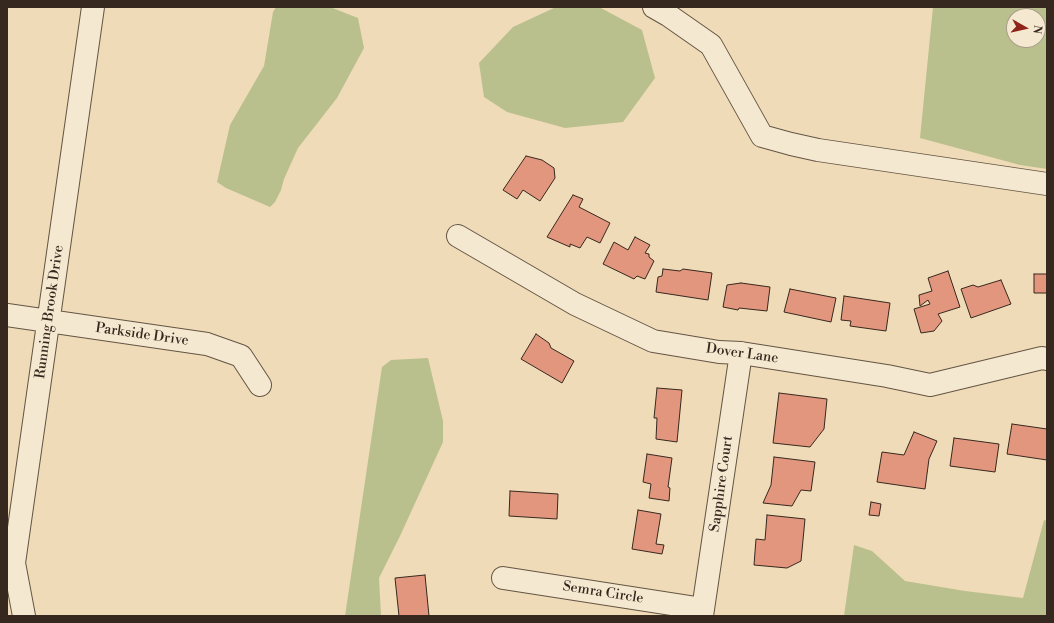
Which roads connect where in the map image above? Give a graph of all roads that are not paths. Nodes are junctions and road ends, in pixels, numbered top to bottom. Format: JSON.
{"nodes":[{"id":1,"x":92,"y":7,"type":"edge"},
{"id":2,"x":654,"y":7,"type":"edge"},
{"id":3,"x":1047,"y":184,"type":"edge"},
{"id":4,"x":458,"y":236,"type":"dead end"},
{"id":5,"x":7,"y":315,"type":"edge"},
{"id":6,"x":48,"y":322,"type":"junction"},
{"id":7,"x":741,"y":353,"type":"junction"},
{"id":8,"x":1047,"y":359,"type":"edge"},
{"id":9,"x":260,"y":385,"type":"dead end"},
{"id":10,"x":503,"y":578,"type":"dead end"},
{"id":11,"x":703,"y":612,"type":"edge"},
{"id":12,"x":24,"y":616,"type":"edge"}],
"edges":[{"from":1,"to":6,"type":"street","name":"Running Brook Drive"},
{"from":2,"to":3,"type":"street"},
{"from":4,"to":7,"type":"street","name":"Dover Lane"},
{"from":5,"to":6,"type":"street","name":"Parkside Drive"},
{"from":6,"to":9,"type":"street","name":"Parkside Drive"},
{"from":6,"to":12,"type":"street","name":"Running Brook Drive"},
{"from":7,"to":8,"type":"street","name":"Dover Lane"},
{"from":7,"to":11,"type":"street","name":"Sapphire Court"},
{"from":10,"to":11,"type":"street","name":"Semra Circle"}]}
